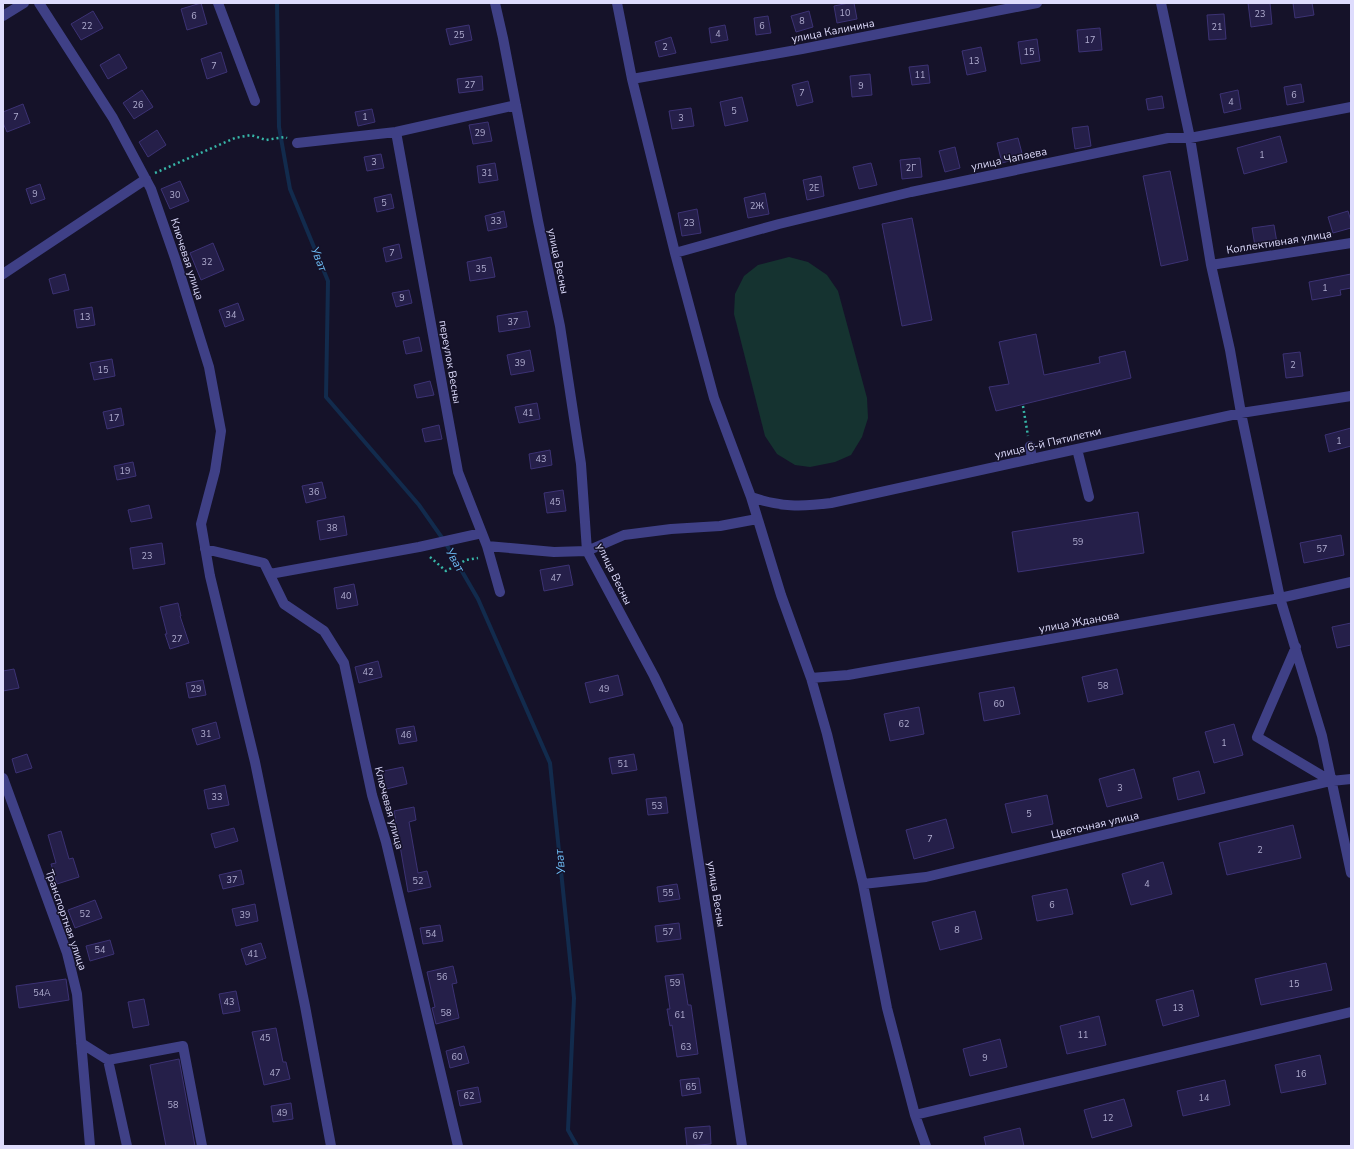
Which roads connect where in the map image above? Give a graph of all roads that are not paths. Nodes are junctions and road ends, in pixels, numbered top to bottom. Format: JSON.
{"nodes":[{"id":1,"x":24,"y":3,"type":"edge"},
{"id":2,"x":39,"y":3,"type":"edge"},
{"id":3,"x":218,"y":3,"type":"edge"},
{"id":4,"x":495,"y":3,"type":"edge"},
{"id":5,"x":617,"y":3,"type":"edge"},
{"id":6,"x":1037,"y":3,"type":"edge"},
{"id":7,"x":1161,"y":3,"type":"edge"},
{"id":8,"x":3,"y":16,"type":"edge"},
{"id":9,"x":632,"y":79,"type":"junction"},
{"id":10,"x":255,"y":101,"type":"dead end"},
{"id":11,"x":516,"y":105,"type":"junction"},
{"id":12,"x":1351,"y":107,"type":"edge"},
{"id":13,"x":396,"y":132,"type":"junction"},
{"id":14,"x":1190,"y":138,"type":"junction"},
{"id":15,"x":296,"y":143,"type":"dead end"},
{"id":16,"x":146,"y":179,"type":"junction"},
{"id":17,"x":1351,"y":243,"type":"edge"},
{"id":18,"x":675,"y":253,"type":"junction"},
{"id":19,"x":1211,"y":265,"type":"junction"},
{"id":20,"x":3,"y":274,"type":"edge"},
{"id":21,"x":1351,"y":396,"type":"edge"},
{"id":22,"x":1241,"y":413,"type":"junction"},
{"id":23,"x":1030,"y":446,"type":"road end"},
{"id":24,"x":1076,"y":449,"type":"junction"},
{"id":25,"x":1032,"y":459,"type":"junction"},
{"id":26,"x":751,"y":497,"type":"junction"},
{"id":27,"x":1089,"y":498,"type":"dead end"},
{"id":28,"x":757,"y":520,"type":"junction"},
{"id":29,"x":482,"y":533,"type":"junction"},
{"id":30,"x":487,"y":546,"type":"junction"},
{"id":31,"x":205,"y":549,"type":"junction"},
{"id":32,"x":587,"y":551,"type":"junction"},
{"id":33,"x":270,"y":574,"type":"junction"},
{"id":34,"x":1351,"y":582,"type":"edge"},
{"id":35,"x":500,"y":592,"type":"dead end"},
{"id":36,"x":1280,"y":598,"type":"junction"},
{"id":37,"x":1296,"y":647,"type":"junction"},
{"id":38,"x":811,"y":678,"type":"junction"},
{"id":39,"x":3,"y":778,"type":"edge"},
{"id":40,"x":1351,"y":779,"type":"edge"},
{"id":41,"x":1331,"y":781,"type":"junction"},
{"id":42,"x":1351,"y":873,"type":"edge"},
{"id":43,"x":863,"y":884,"type":"junction"},
{"id":44,"x":1351,"y":1012,"type":"edge"},
{"id":45,"x":81,"y":1043,"type":"junction"},
{"id":46,"x":108,"y":1060,"type":"junction"},
{"id":47,"x":915,"y":1115,"type":"junction"},
{"id":48,"x":90,"y":1146,"type":"edge"},
{"id":49,"x":127,"y":1146,"type":"edge"},
{"id":50,"x":202,"y":1146,"type":"edge"},
{"id":51,"x":331,"y":1146,"type":"edge"},
{"id":52,"x":458,"y":1146,"type":"edge"},
{"id":53,"x":742,"y":1146,"type":"edge"},
{"id":54,"x":926,"y":1146,"type":"edge"}],
"edges":[{"from":1,"to":8,"type":"street"},
{"from":2,"to":16,"type":"street","name":"Ключевая улица"},
{"from":3,"to":10,"type":"street"},
{"from":4,"to":11,"type":"street","name":"улица Весны"},
{"from":5,"to":9,"type":"street"},
{"from":6,"to":9,"type":"street","name":"улица Калинина"},
{"from":7,"to":14,"type":"street"},
{"from":9,"to":18,"type":"street"},
{"from":11,"to":13,"type":"street"},
{"from":11,"to":32,"type":"street","name":"улица Весны"},
{"from":12,"to":14,"type":"street","name":"улица Чапаева"},
{"from":13,"to":15,"type":"street"},
{"from":13,"to":29,"type":"street","name":"переулок Весны"},
{"from":14,"to":18,"type":"street","name":"улица Чапаева"},
{"from":14,"to":19,"type":"street"},
{"from":16,"to":20,"type":"street"},
{"from":16,"to":31,"type":"street","name":"Ключевая улица"},
{"from":17,"to":19,"type":"street","name":"Коллективная улица"},
{"from":18,"to":26,"type":"street"},
{"from":19,"to":22,"type":"street"},
{"from":21,"to":22,"type":"street","name":"улица 6-й Пятилетки"},
{"from":22,"to":24,"type":"street","name":"улица 6-й Пятилетки"},
{"from":22,"to":36,"type":"street"},
{"from":23,"to":25,"type":"street"},
{"from":24,"to":25,"type":"street","name":"улица 6-й Пятилетки"},
{"from":24,"to":27,"type":"street"},
{"from":25,"to":26,"type":"street","name":"улица 6-й Пятилетки"},
{"from":26,"to":28,"type":"street"},
{"from":28,"to":32,"type":"street"},
{"from":28,"to":38,"type":"street"},
{"from":29,"to":30,"type":"street","name":"переулок Весны"},
{"from":29,"to":33,"type":"street"},
{"from":30,"to":32,"type":"street"},
{"from":30,"to":35,"type":"street","name":"переулок Весны"},
{"from":31,"to":33,"type":"street","name":"Ключевая улица"},
{"from":31,"to":51,"type":"street","name":"Ключевая улица"},
{"from":32,"to":53,"type":"street","name":"улица Весны"},
{"from":33,"to":52,"type":"street","name":"Ключевая улица"},
{"from":34,"to":36,"type":"street","name":"улица Жданова"},
{"from":36,"to":37,"type":"street"},
{"from":36,"to":38,"type":"street","name":"улица Жданова"},
{"from":37,"to":41,"type":"street"},
{"from":37,"to":41,"type":"street"},
{"from":38,"to":43,"type":"street"},
{"from":39,"to":45,"type":"street","name":"Транспортная улица"},
{"from":40,"to":41,"type":"street","name":"Цветочная улица"},
{"from":41,"to":42,"type":"street"},
{"from":41,"to":43,"type":"street","name":"Цветочная улица"},
{"from":43,"to":47,"type":"street"},
{"from":44,"to":47,"type":"street"},
{"from":45,"to":46,"type":"street"},
{"from":45,"to":48,"type":"street","name":"Транспортная улица"},
{"from":46,"to":49,"type":"street"},
{"from":46,"to":50,"type":"street"},
{"from":47,"to":54,"type":"street"}]}
